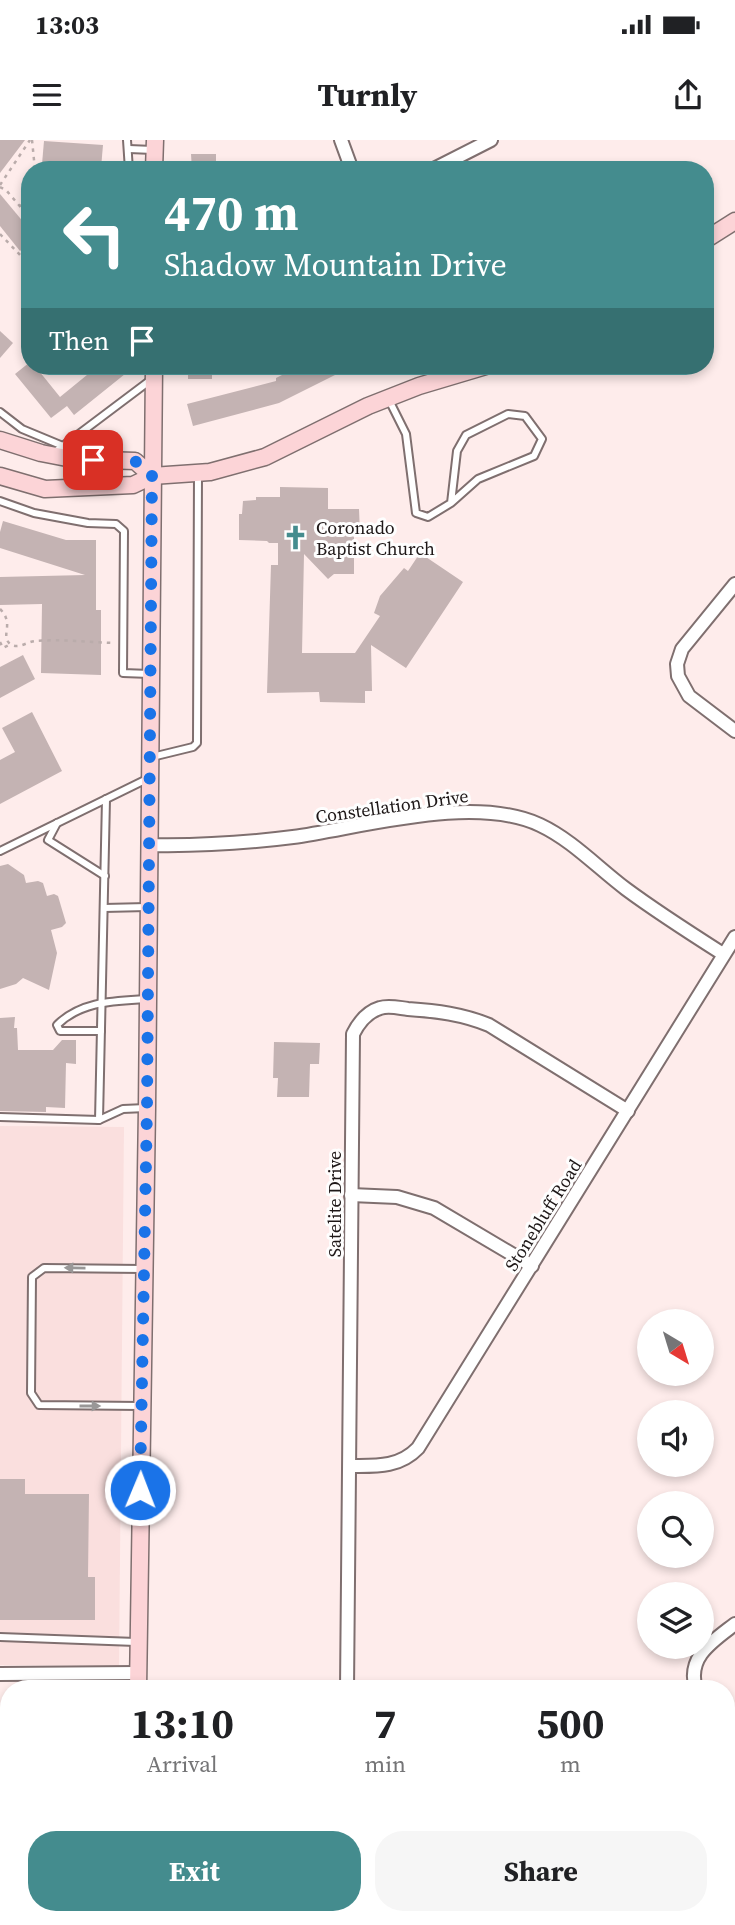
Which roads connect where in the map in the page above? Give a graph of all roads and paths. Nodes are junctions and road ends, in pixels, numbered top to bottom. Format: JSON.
{"nodes":[{"id":1,"x":31,"y":140,"type":"edge"},
{"id":2,"x":127,"y":140,"type":"edge"},
{"id":3,"x":341,"y":140,"type":"edge"},
{"id":4,"x":491,"y":140,"type":"edge"},
{"id":5,"x":155,"y":145,"type":"edge"},
{"id":6,"x":129,"y":149,"type":"junction"},
{"id":7,"x":34,"y":161,"type":"edge"},
{"id":8,"x":130,"y":161,"type":"edge"},
{"id":9,"x":349,"y":161,"type":"edge"},
{"id":10,"x":450,"y":161,"type":"edge"},
{"id":11,"x":0,"y":186,"type":"edge"},
{"id":12,"x":20,"y":206,"type":"edge"},
{"id":13,"x":735,"y":221,"type":"edge"},
{"id":14,"x":0,"y":234,"type":"edge"},
{"id":15,"x":714,"y":234,"type":"edge"},
{"id":16,"x":21,"y":256,"type":"edge"},
{"id":17,"x":150,"y":375,"type":"edge"},
{"id":18,"x":154,"y":375,"type":"edge"},
{"id":19,"x":440,"y":375,"type":"edge"},
{"id":20,"x":388,"y":398,"type":"junction"},
{"id":21,"x":0,"y":412,"type":"edge"},
{"id":22,"x":0,"y":440,"type":"edge"},
{"id":23,"x":57,"y":450,"type":"junction"},
{"id":24,"x":198,"y":473,"type":"junction"},
{"id":25,"x":152,"y":476,"type":"junction"},
{"id":26,"x":0,"y":477,"type":"edge"},
{"id":27,"x":0,"y":502,"type":"edge"},
{"id":28,"x":451,"y":503,"type":"junction"},
{"id":29,"x":735,"y":584,"type":"edge"},
{"id":30,"x":0,"y":609,"type":"edge"},
{"id":31,"x":0,"y":642,"type":"edge"},
{"id":32,"x":10,"y":643,"type":"junction"},
{"id":33,"x":123,"y":643,"type":"junction"},
{"id":34,"x":152,"y":674,"type":"junction"},
{"id":35,"x":735,"y":731,"type":"edge"},
{"id":36,"x":150,"y":757,"type":"junction"},
{"id":37,"x":150,"y":777,"type":"junction"},
{"id":38,"x":106,"y":799,"type":"junction"},
{"id":39,"x":57,"y":823,"type":"junction"},
{"id":40,"x":149,"y":845,"type":"junction"},
{"id":41,"x":0,"y":851,"type":"edge"},
{"id":42,"x":105,"y":876,"type":"junction"},
{"id":43,"x":149,"y":907,"type":"junction"},
{"id":44,"x":104,"y":908,"type":"junction"},
{"id":45,"x":735,"y":937,"type":"edge"},
{"id":46,"x":723,"y":954,"type":"junction"},
{"id":47,"x":148,"y":999,"type":"junction"},
{"id":48,"x":102,"y":1002,"type":"junction"},
{"id":49,"x":101,"y":1031,"type":"junction"},
{"id":50,"x":147,"y":1108,"type":"junction"},
{"id":51,"x":628,"y":1111,"type":"junction"},
{"id":52,"x":0,"y":1117,"type":"edge"},
{"id":53,"x":99,"y":1120,"type":"junction"},
{"id":54,"x":352,"y":1195,"type":"junction"},
{"id":55,"x":532,"y":1266,"type":"junction"},
{"id":56,"x":143,"y":1269,"type":"junction"},
{"id":57,"x":141,"y":1406,"type":"junction"},
{"id":58,"x":350,"y":1466,"type":"junction"},
{"id":59,"x":735,"y":1624,"type":"edge"},
{"id":60,"x":0,"y":1637,"type":"edge"},
{"id":61,"x":138,"y":1642,"type":"junction"},
{"id":62,"x":0,"y":1674,"type":"edge"},
{"id":63,"x":118,"y":1680,"type":"edge"},
{"id":64,"x":138,"y":1680,"type":"edge"},
{"id":65,"x":347,"y":1680,"type":"edge"},
{"id":66,"x":694,"y":1680,"type":"edge"}],
"edges":[{"from":1,"to":7,"type":"path"},
{"from":1,"to":11,"type":"path"},
{"from":2,"to":6,"type":"lane"},
{"from":3,"to":9,"type":"street"},
{"from":4,"to":10,"type":"street"},
{"from":5,"to":6,"type":"lane"},
{"from":6,"to":8,"type":"lane"},
{"from":11,"to":12,"type":"path"},
{"from":13,"to":15,"type":"street"},
{"from":14,"to":16,"type":"path"},
{"from":17,"to":23,"type":"lane"},
{"from":18,"to":25,"type":"street"},
{"from":19,"to":20,"type":"street"},
{"from":20,"to":24,"type":"street"},
{"from":20,"to":28,"type":"lane"},
{"from":21,"to":23,"type":"lane"},
{"from":22,"to":23,"type":"street"},
{"from":23,"to":25,"type":"street"},
{"from":24,"to":25,"type":"street"},
{"from":24,"to":36,"type":"lane"},
{"from":25,"to":26,"type":"street"},
{"from":25,"to":34,"type":"street"},
{"from":27,"to":33,"type":"lane"},
{"from":28,"to":28,"type":"lane"},
{"from":29,"to":35,"type":"street"},
{"from":30,"to":32,"type":"path"},
{"from":31,"to":32,"type":"path"},
{"from":32,"to":33,"type":"path"},
{"from":33,"to":34,"type":"lane"},
{"from":34,"to":36,"type":"street"},
{"from":36,"to":37,"type":"street"},
{"from":37,"to":38,"type":"lane"},
{"from":37,"to":40,"type":"street"},
{"from":38,"to":39,"type":"lane"},
{"from":38,"to":42,"type":"lane"},
{"from":39,"to":41,"type":"lane"},
{"from":39,"to":42,"type":"lane"},
{"from":40,"to":43,"type":"street"},
{"from":40,"to":46,"type":"street","name":"Constellation Drive"},
{"from":42,"to":44,"type":"lane"},
{"from":43,"to":44,"type":"lane"},
{"from":43,"to":47,"type":"street"},
{"from":44,"to":48,"type":"lane"},
{"from":45,"to":46,"type":"street","name":"Stonebluff Road"},
{"from":46,"to":51,"type":"street","name":"Stonebluff Road"},
{"from":47,"to":48,"type":"lane"},
{"from":47,"to":50,"type":"street"},
{"from":48,"to":49,"type":"lane"},
{"from":48,"to":49,"type":"lane"},
{"from":49,"to":53,"type":"lane"},
{"from":50,"to":53,"type":"lane"},
{"from":50,"to":56,"type":"street"},
{"from":51,"to":54,"type":"street","name":"Satelite Drive"},
{"from":51,"to":55,"type":"street","name":"Stonebluff Road"},
{"from":52,"to":53,"type":"lane"},
{"from":54,"to":55,"type":"street"},
{"from":54,"to":58,"type":"street","name":"Satelite Drive"},
{"from":55,"to":58,"type":"street","name":"Stonebluff Road"},
{"from":56,"to":57,"type":"street"},
{"from":56,"to":57,"type":"lane","one_way":true},
{"from":57,"to":61,"type":"street"},
{"from":58,"to":65,"type":"street","name":"Satelite Drive"},
{"from":59,"to":66,"type":"street"},
{"from":60,"to":61,"type":"lane"},
{"from":61,"to":64,"type":"street"},
{"from":62,"to":63,"type":"street"}]}
